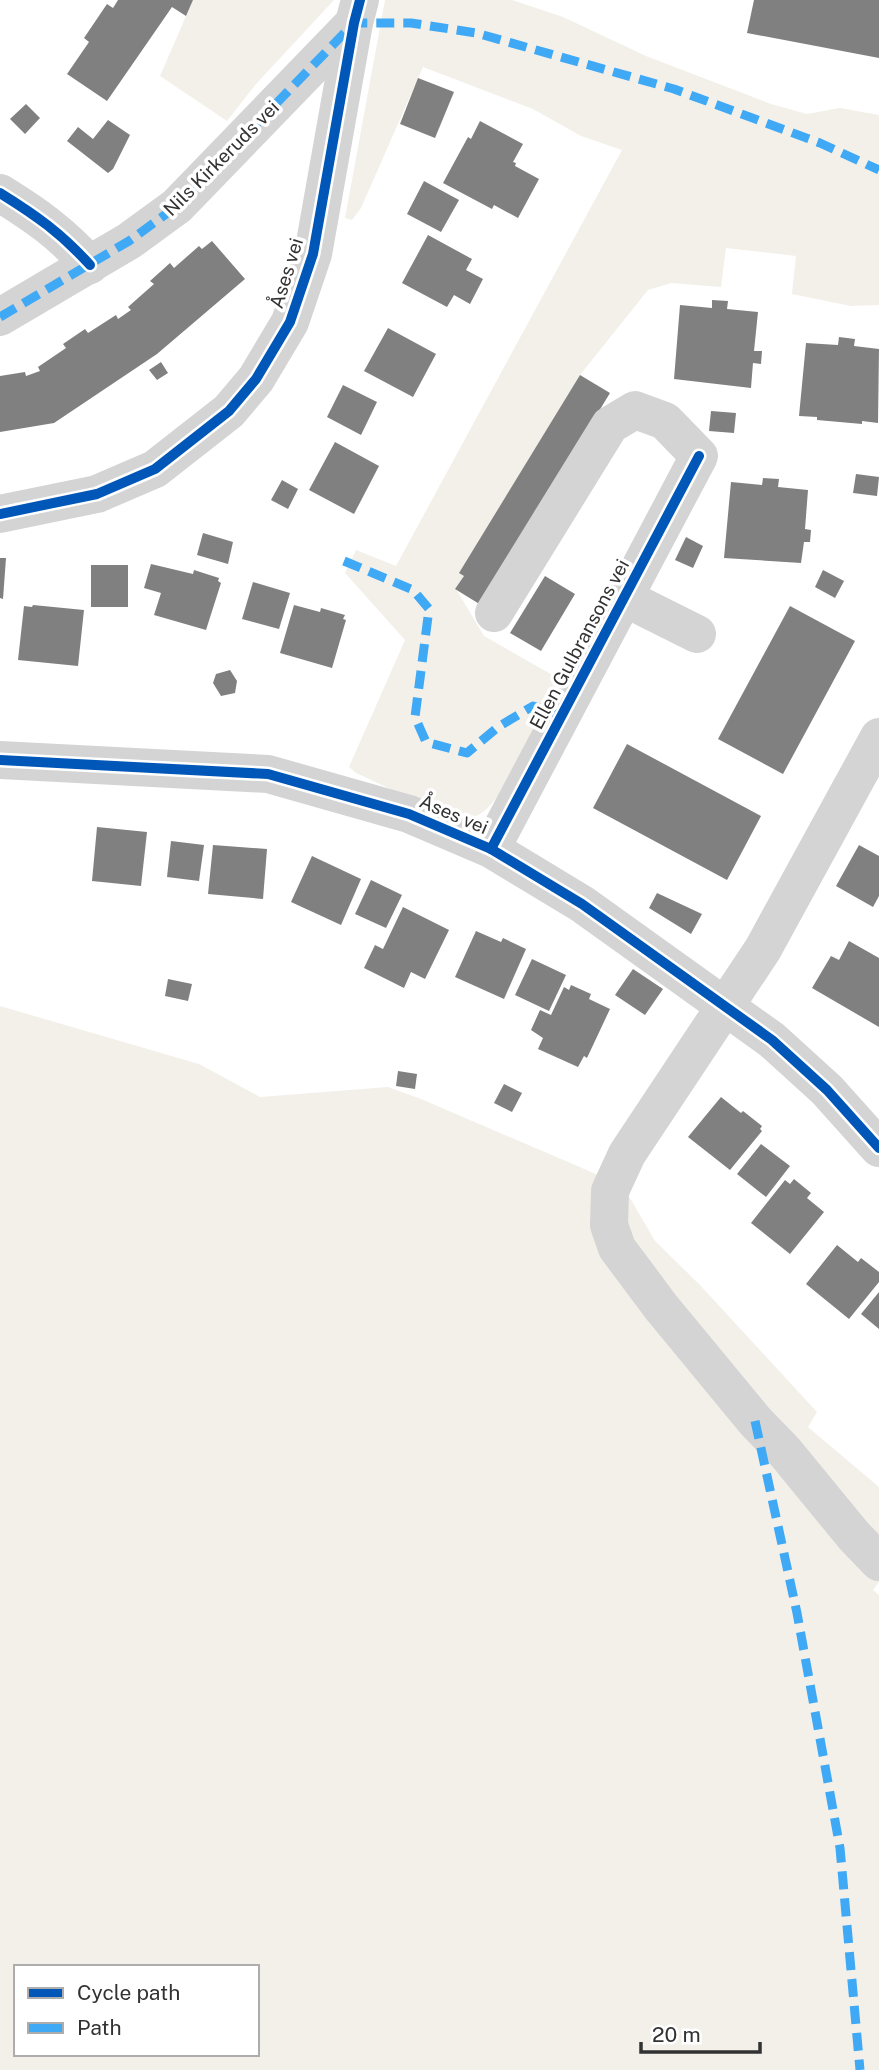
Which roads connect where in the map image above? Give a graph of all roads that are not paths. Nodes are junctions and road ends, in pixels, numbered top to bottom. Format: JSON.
{"nodes":[{"id":1,"x":357,"y":11,"type":"edge"},
{"id":2,"x":0,"y":193,"type":"edge"},
{"id":3,"x":90,"y":265,"type":"junction"},
{"id":4,"x":0,"y":317,"type":"edge"},
{"id":5,"x":0,"y":514,"type":"edge"},
{"id":6,"x":623,"y":597,"type":"junction"},
{"id":7,"x":494,"y":613,"type":"dead end"},
{"id":8,"x":697,"y":634,"type":"dead end"},
{"id":9,"x":879,"y":737,"type":"edge"},
{"id":10,"x":0,"y":760,"type":"edge"},
{"id":11,"x":491,"y":849,"type":"junction"},
{"id":12,"x":724,"y":1005,"type":"junction"},
{"id":13,"x":879,"y":1149,"type":"edge"},
{"id":14,"x":879,"y":1562,"type":"edge"}],
"edges":[{"from":1,"to":3,"type":"street","name":"Nils Kirkeruds vei"},
{"from":1,"to":5,"type":"street","name":"Åses vei"},
{"from":2,"to":3,"type":"street"},
{"from":3,"to":4,"type":"street","name":"Nils Kirkeruds vei"},
{"from":6,"to":7,"type":"street","name":"Ellen Gulbransons vei"},
{"from":6,"to":8,"type":"street"},
{"from":6,"to":11,"type":"street","name":"Ellen Gulbransons vei"},
{"from":9,"to":12,"type":"street"},
{"from":10,"to":11,"type":"street","name":"Åses vei"},
{"from":11,"to":12,"type":"street","name":"Åses vei"},
{"from":12,"to":13,"type":"street","name":"Åses vei"},
{"from":12,"to":14,"type":"street"}]}
